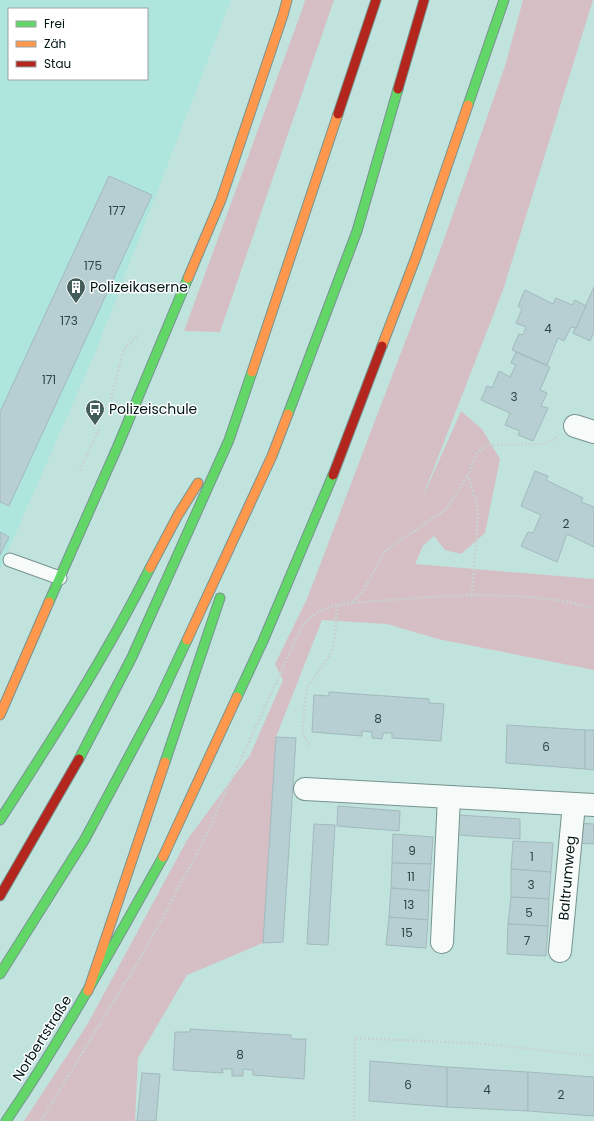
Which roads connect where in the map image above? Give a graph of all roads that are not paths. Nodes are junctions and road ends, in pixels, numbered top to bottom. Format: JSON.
{"nodes":[{"id":1,"x":287,"y":0,"type":"edge"},
{"id":2,"x":376,"y":0,"type":"edge"},
{"id":3,"x":424,"y":0,"type":"edge"},
{"id":4,"x":504,"y":0,"type":"edge"},
{"id":5,"x":229,"y":440,"type":"junction"},
{"id":6,"x":255,"y":496,"type":"junction"},
{"id":7,"x":10,"y":560,"type":"dead end"},
{"id":8,"x":229,"y":570,"type":"dead end"},
{"id":9,"x":60,"y":578,"type":"junction"},
{"id":10,"x":222,"y":593,"type":"dead end"},
{"id":11,"x":0,"y":715,"type":"edge"},
{"id":12,"x":305,"y":789,"type":"dead end"},
{"id":13,"x":449,"y":797,"type":"junction"},
{"id":14,"x":584,"y":805,"type":"edge"},
{"id":15,"x":0,"y":820,"type":"edge"},
{"id":16,"x":0,"y":896,"type":"edge"},
{"id":17,"x":442,"y":942,"type":"dead end"},
{"id":18,"x":560,"y":951,"type":"dead end"},
{"id":19,"x":0,"y":974,"type":"edge"},
{"id":20,"x":88,"y":990,"type":"junction"},
{"id":21,"x":6,"y":1121,"type":"edge"}],
"edges":[{"from":1,"to":9,"type":"main road"},
{"from":2,"to":5,"type":"main road"},
{"from":3,"to":6,"type":"main road"},
{"from":4,"to":20,"type":"main road"},
{"from":5,"to":15,"type":"main road"},
{"from":5,"to":16,"type":"main road"},
{"from":6,"to":8,"type":"main road"},
{"from":6,"to":19,"type":"main road"},
{"from":7,"to":9,"type":"lane"},
{"from":9,"to":11,"type":"main road"},
{"from":10,"to":20,"type":"main road"},
{"from":12,"to":13,"type":"street","name":"Baltrumweg"},
{"from":13,"to":14,"type":"street","name":"Baltrumweg"},
{"from":13,"to":17,"type":"street"},
{"from":14,"to":18,"type":"street","name":"Baltrumweg"},
{"from":20,"to":21,"type":"main road","name":"Norbertstraße"}]}
